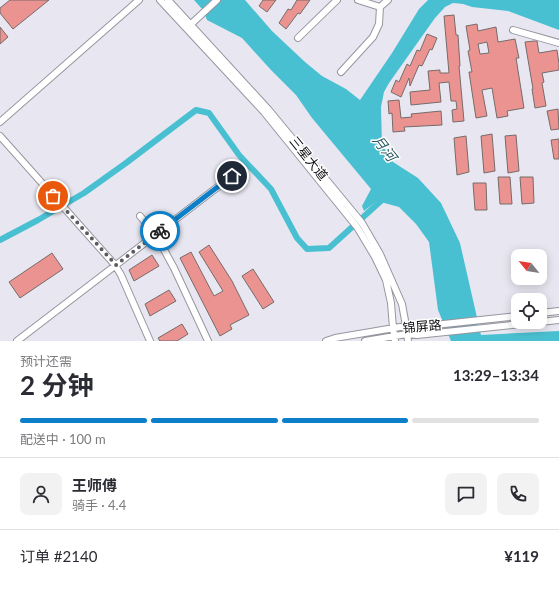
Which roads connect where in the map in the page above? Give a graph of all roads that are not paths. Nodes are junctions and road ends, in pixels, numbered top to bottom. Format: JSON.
{"nodes":[{"id":1,"x":139,"y":0,"type":"edge"},
{"id":2,"x":160,"y":0,"type":"edge"},
{"id":3,"x":168,"y":0,"type":"edge"},
{"id":4,"x":217,"y":0,"type":"edge"},
{"id":5,"x":337,"y":0,"type":"edge"},
{"id":6,"x":358,"y":0,"type":"edge"},
{"id":7,"x":388,"y":0,"type":"edge"},
{"id":8,"x":380,"y":7,"type":"junction"},
{"id":9,"x":189,"y":27,"type":"junction"},
{"id":10,"x":513,"y":30,"type":"dead end"},
{"id":11,"x":298,"y":38,"type":"dead end"},
{"id":12,"x":559,"y":43,"type":"edge"},
{"id":13,"x":341,"y":72,"type":"dead end"},
{"id":14,"x":0,"y":122,"type":"edge"},
{"id":15,"x":0,"y":136,"type":"edge"},
{"id":16,"x":232,"y":176,"type":"dead end"},
{"id":17,"x":140,"y":216,"type":"dead end"},
{"id":18,"x":360,"y":227,"type":"junction"},
{"id":19,"x":156,"y":235,"type":"junction"},
{"id":20,"x":116,"y":265,"type":"junction"},
{"id":21,"x":559,"y":311,"type":"edge"},
{"id":22,"x":547,"y":312,"type":"edge"},
{"id":23,"x":511,"y":317,"type":"edge"},
{"id":24,"x":559,"y":320,"type":"edge"},
{"id":25,"x":406,"y":326,"type":"junction"},
{"id":26,"x":393,"y":328,"type":"junction"},
{"id":27,"x":407,"y":334,"type":"junction"},
{"id":28,"x":394,"y":338,"type":"edge"},
{"id":29,"x":17,"y":341,"type":"edge"},
{"id":30,"x":150,"y":341,"type":"edge"},
{"id":31,"x":208,"y":341,"type":"edge"},
{"id":32,"x":326,"y":341,"type":"edge"},
{"id":33,"x":365,"y":341,"type":"edge"},
{"id":34,"x":408,"y":341,"type":"edge"}],
"edges":[{"from":1,"to":14,"type":"street"},
{"from":2,"to":9,"type":"street","name":"三星大道"},
{"from":3,"to":9,"type":"street","name":"三星大道"},
{"from":4,"to":9,"type":"street"},
{"from":5,"to":11,"type":"street"},
{"from":6,"to":8,"type":"street"},
{"from":7,"to":8,"type":"street"},
{"from":8,"to":13,"type":"street"},
{"from":9,"to":18,"type":"street","name":"三星大道"},
{"from":10,"to":12,"type":"street"},
{"from":15,"to":20,"type":"street"},
{"from":16,"to":19,"type":"street"},
{"from":17,"to":19,"type":"street"},
{"from":18,"to":25,"type":"street","name":"三星大道"},
{"from":18,"to":26,"type":"street","name":"三星大道"},
{"from":19,"to":20,"type":"street"},
{"from":19,"to":31,"type":"street"},
{"from":20,"to":29,"type":"street"},
{"from":20,"to":30,"type":"street"},
{"from":21,"to":22,"type":"street"},
{"from":23,"to":25,"type":"street","name":"锦屏路"},
{"from":24,"to":27,"type":"street","name":"锦屏路"},
{"from":25,"to":26,"type":"street","name":"锦屏路"},
{"from":25,"to":27,"type":"street","name":"三星大道"},
{"from":26,"to":28,"type":"street","name":"三星大道"},
{"from":26,"to":32,"type":"street","name":"锦屏路"},
{"from":27,"to":28,"type":"street","name":"锦屏路"},
{"from":27,"to":34,"type":"street","name":"三星大道"},
{"from":28,"to":33,"type":"street","name":"锦屏路"}]}
